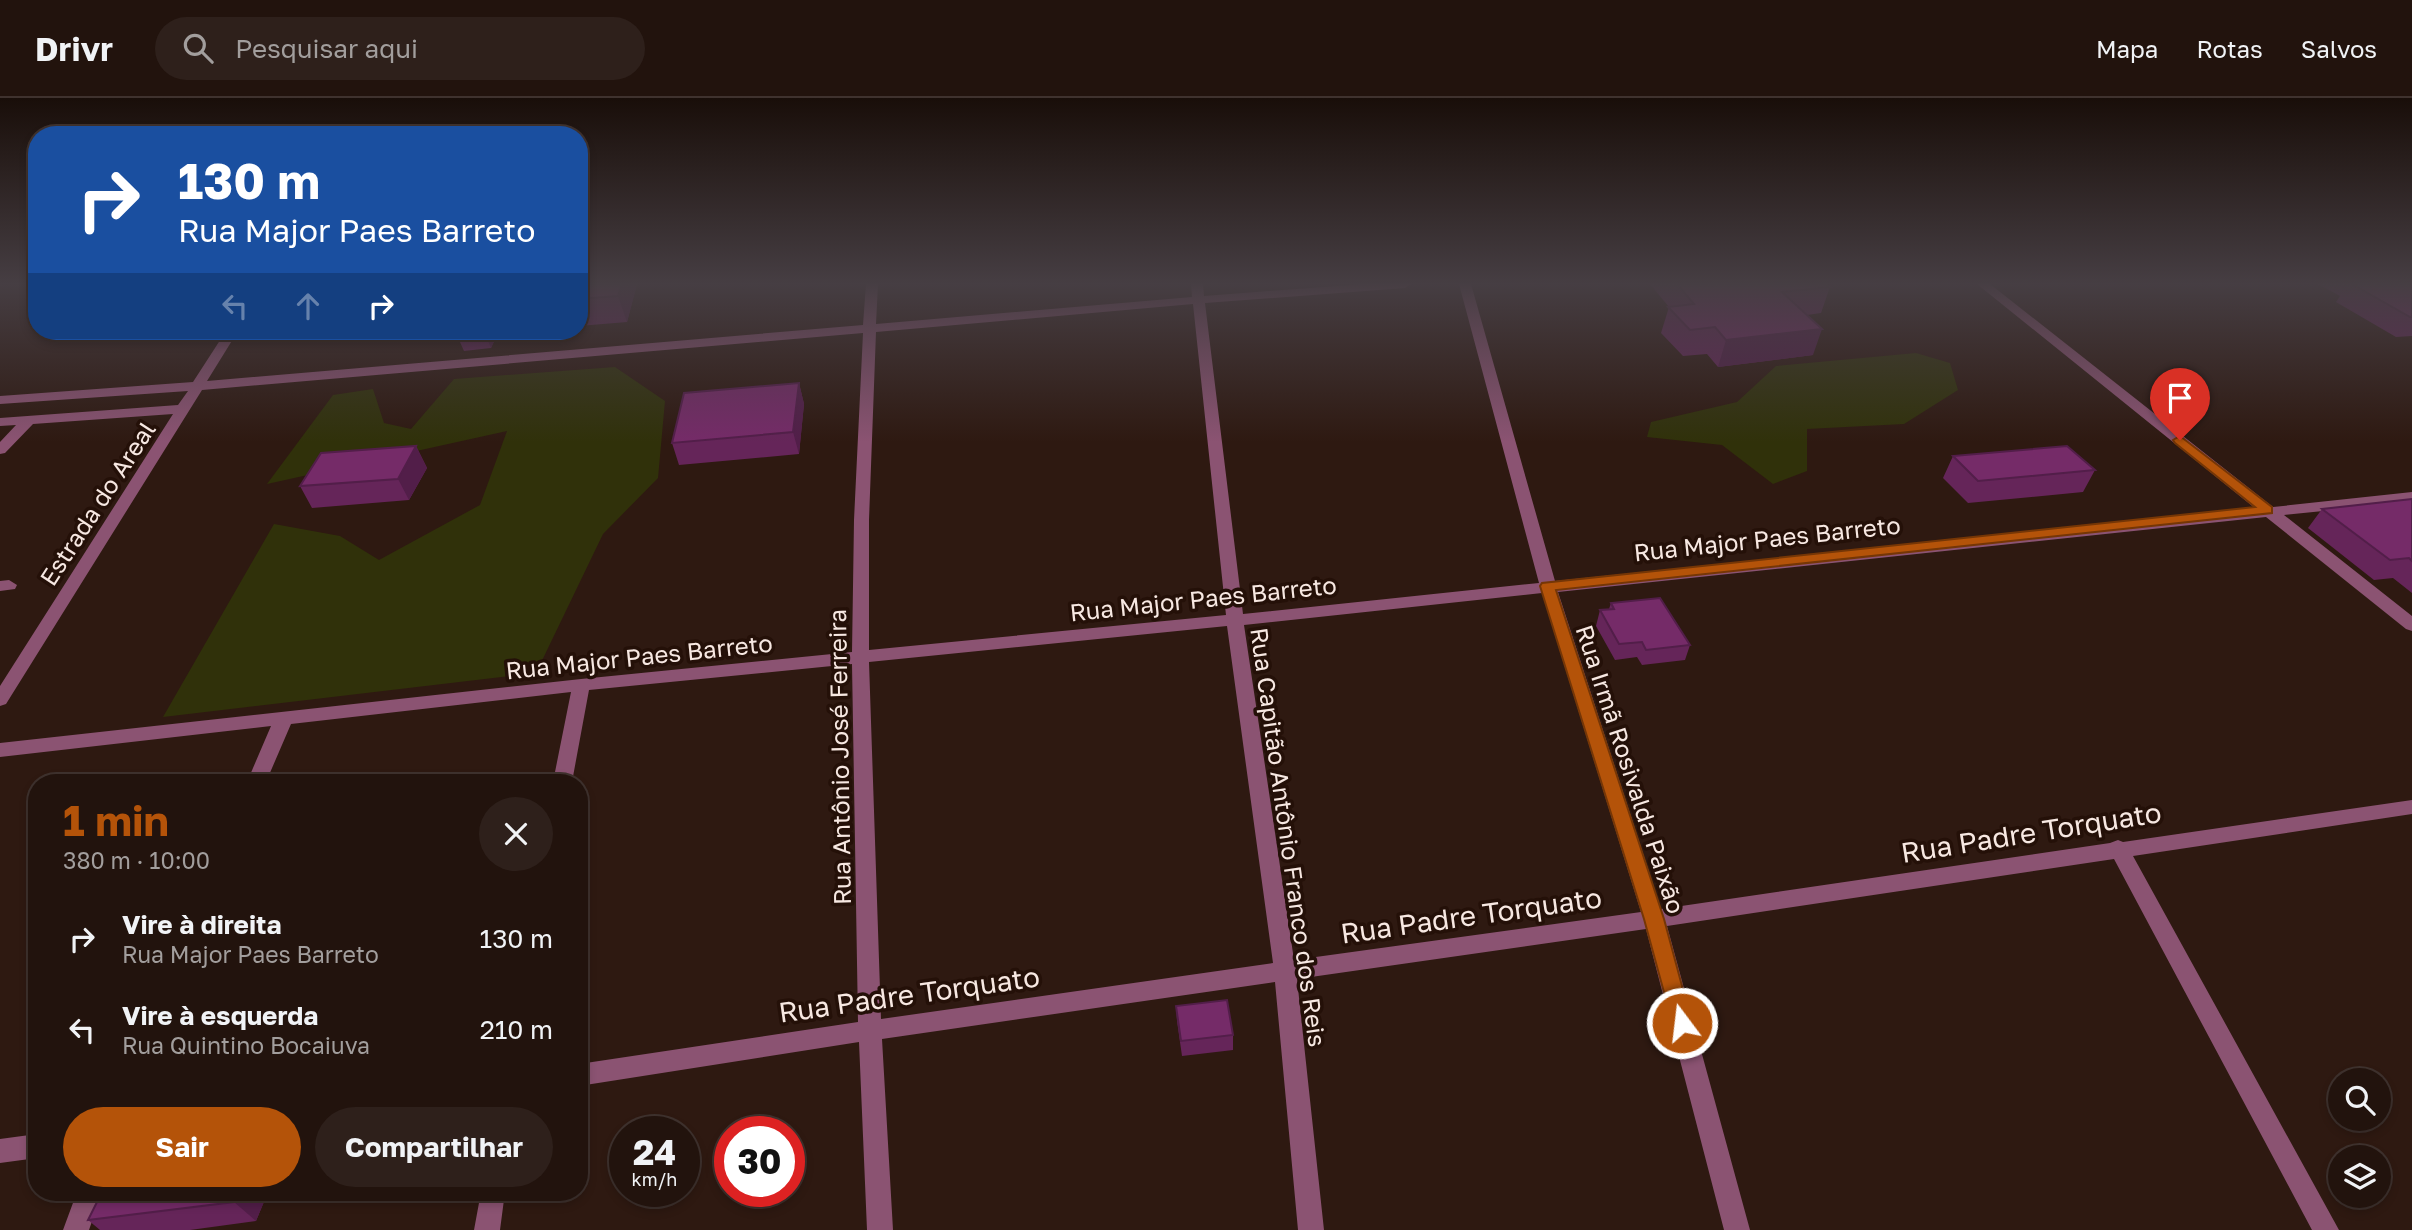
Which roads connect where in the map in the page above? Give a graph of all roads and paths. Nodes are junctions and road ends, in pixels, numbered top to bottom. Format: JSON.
{"nodes":[{"id":1,"x":759,"y":337,"type":"edge"},
{"id":2,"x":869,"y":337,"type":"edge"},
{"id":3,"x":1203,"y":337,"type":"edge"},
{"id":4,"x":1480,"y":337,"type":"edge"},
{"id":5,"x":2049,"y":337,"type":"edge"},
{"id":6,"x":227,"y":340,"type":"edge"},
{"id":7,"x":198,"y":387,"type":"junction"},
{"id":8,"x":0,"y":400,"type":"edge"},
{"id":9,"x":184,"y":410,"type":"junction"},
{"id":10,"x":29,"y":420,"type":"junction"},
{"id":11,"x":0,"y":422,"type":"edge"},
{"id":12,"x":0,"y":450,"type":"edge"},
{"id":13,"x":2412,"y":497,"type":"edge"},
{"id":14,"x":2267,"y":510,"type":"junction"},
{"id":15,"x":1548,"y":586,"type":"junction"},
{"id":16,"x":1235,"y":620,"type":"junction"},
{"id":17,"x":2412,"y":625,"type":"edge"},
{"id":18,"x":858,"y":658,"type":"junction"},
{"id":19,"x":581,"y":685,"type":"junction"},
{"id":20,"x":0,"y":700,"type":"edge"},
{"id":21,"x":283,"y":720,"type":"junction"},
{"id":22,"x":0,"y":750,"type":"edge"},
{"id":23,"x":260,"y":774,"type":"edge"},
{"id":24,"x":565,"y":774,"type":"edge"},
{"id":25,"x":2412,"y":807,"type":"edge"},
{"id":26,"x":2118,"y":848,"type":"junction"},
{"id":27,"x":1654,"y":919,"type":"junction"},
{"id":28,"x":1285,"y":971,"type":"junction"},
{"id":29,"x":869,"y":1029,"type":"junction"},
{"id":30,"x":588,"y":1074,"type":"edge"},
{"id":31,"x":28,"y":1147,"type":"edge"},
{"id":32,"x":0,"y":1151,"type":"edge"},
{"id":33,"x":86,"y":1201,"type":"edge"},
{"id":34,"x":492,"y":1201,"type":"edge"},
{"id":35,"x":76,"y":1230,"type":"edge"},
{"id":36,"x":487,"y":1230,"type":"edge"},
{"id":37,"x":880,"y":1230,"type":"edge"},
{"id":38,"x":1311,"y":1230,"type":"edge"},
{"id":39,"x":1737,"y":1230,"type":"edge"},
{"id":40,"x":2326,"y":1230,"type":"edge"}],
"edges":[{"from":1,"to":7,"type":"street"},
{"from":2,"to":18,"type":"street","name":"Rua Antônio José Ferreira"},
{"from":3,"to":16,"type":"street","name":"Rua Capitão Antônio Franco dos Reis"},
{"from":4,"to":15,"type":"street","name":"Rua Irmã Rosivalda Paixão"},
{"from":5,"to":14,"type":"street"},
{"from":6,"to":7,"type":"street","name":"Estrada do Areal"},
{"from":7,"to":8,"type":"street"},
{"from":7,"to":9,"type":"street","name":"Estrada do Areal"},
{"from":9,"to":10,"type":"street"},
{"from":9,"to":20,"type":"street","name":"Estrada do Areal"},
{"from":10,"to":11,"type":"street"},
{"from":10,"to":12,"type":"street"},
{"from":13,"to":14,"type":"street","name":"Rua Major Paes Barreto"},
{"from":14,"to":15,"type":"street","name":"Rua Major Paes Barreto"},
{"from":14,"to":17,"type":"street"},
{"from":15,"to":16,"type":"street","name":"Rua Major Paes Barreto"},
{"from":15,"to":27,"type":"street","name":"Rua Irmã Rosivalda Paixão"},
{"from":16,"to":18,"type":"street","name":"Rua Major Paes Barreto"},
{"from":16,"to":28,"type":"street","name":"Rua Capitão Antônio Franco dos Reis"},
{"from":18,"to":19,"type":"street","name":"Rua Major Paes Barreto"},
{"from":18,"to":29,"type":"street","name":"Rua Antônio José Ferreira"},
{"from":19,"to":21,"type":"street","name":"Rua Major Paes Barreto"},
{"from":19,"to":24,"type":"street"},
{"from":21,"to":22,"type":"street","name":"Rua Major Paes Barreto"},
{"from":21,"to":23,"type":"street"},
{"from":25,"to":26,"type":"street","name":"Rua Padre Torquato"},
{"from":26,"to":27,"type":"street","name":"Rua Padre Torquato"},
{"from":26,"to":40,"type":"street"},
{"from":27,"to":28,"type":"street","name":"Rua Padre Torquato"},
{"from":27,"to":39,"type":"street","name":"Rua Irmã Rosivalda Paixão"},
{"from":28,"to":29,"type":"street","name":"Rua Padre Torquato"},
{"from":28,"to":38,"type":"street","name":"Rua Capitão Antônio Franco dos Reis"},
{"from":29,"to":30,"type":"street","name":"Rua Padre Torquato"},
{"from":29,"to":37,"type":"street","name":"Rua Antônio José Ferreira"},
{"from":31,"to":32,"type":"street"},
{"from":33,"to":35,"type":"street"},
{"from":34,"to":36,"type":"street"}]}
